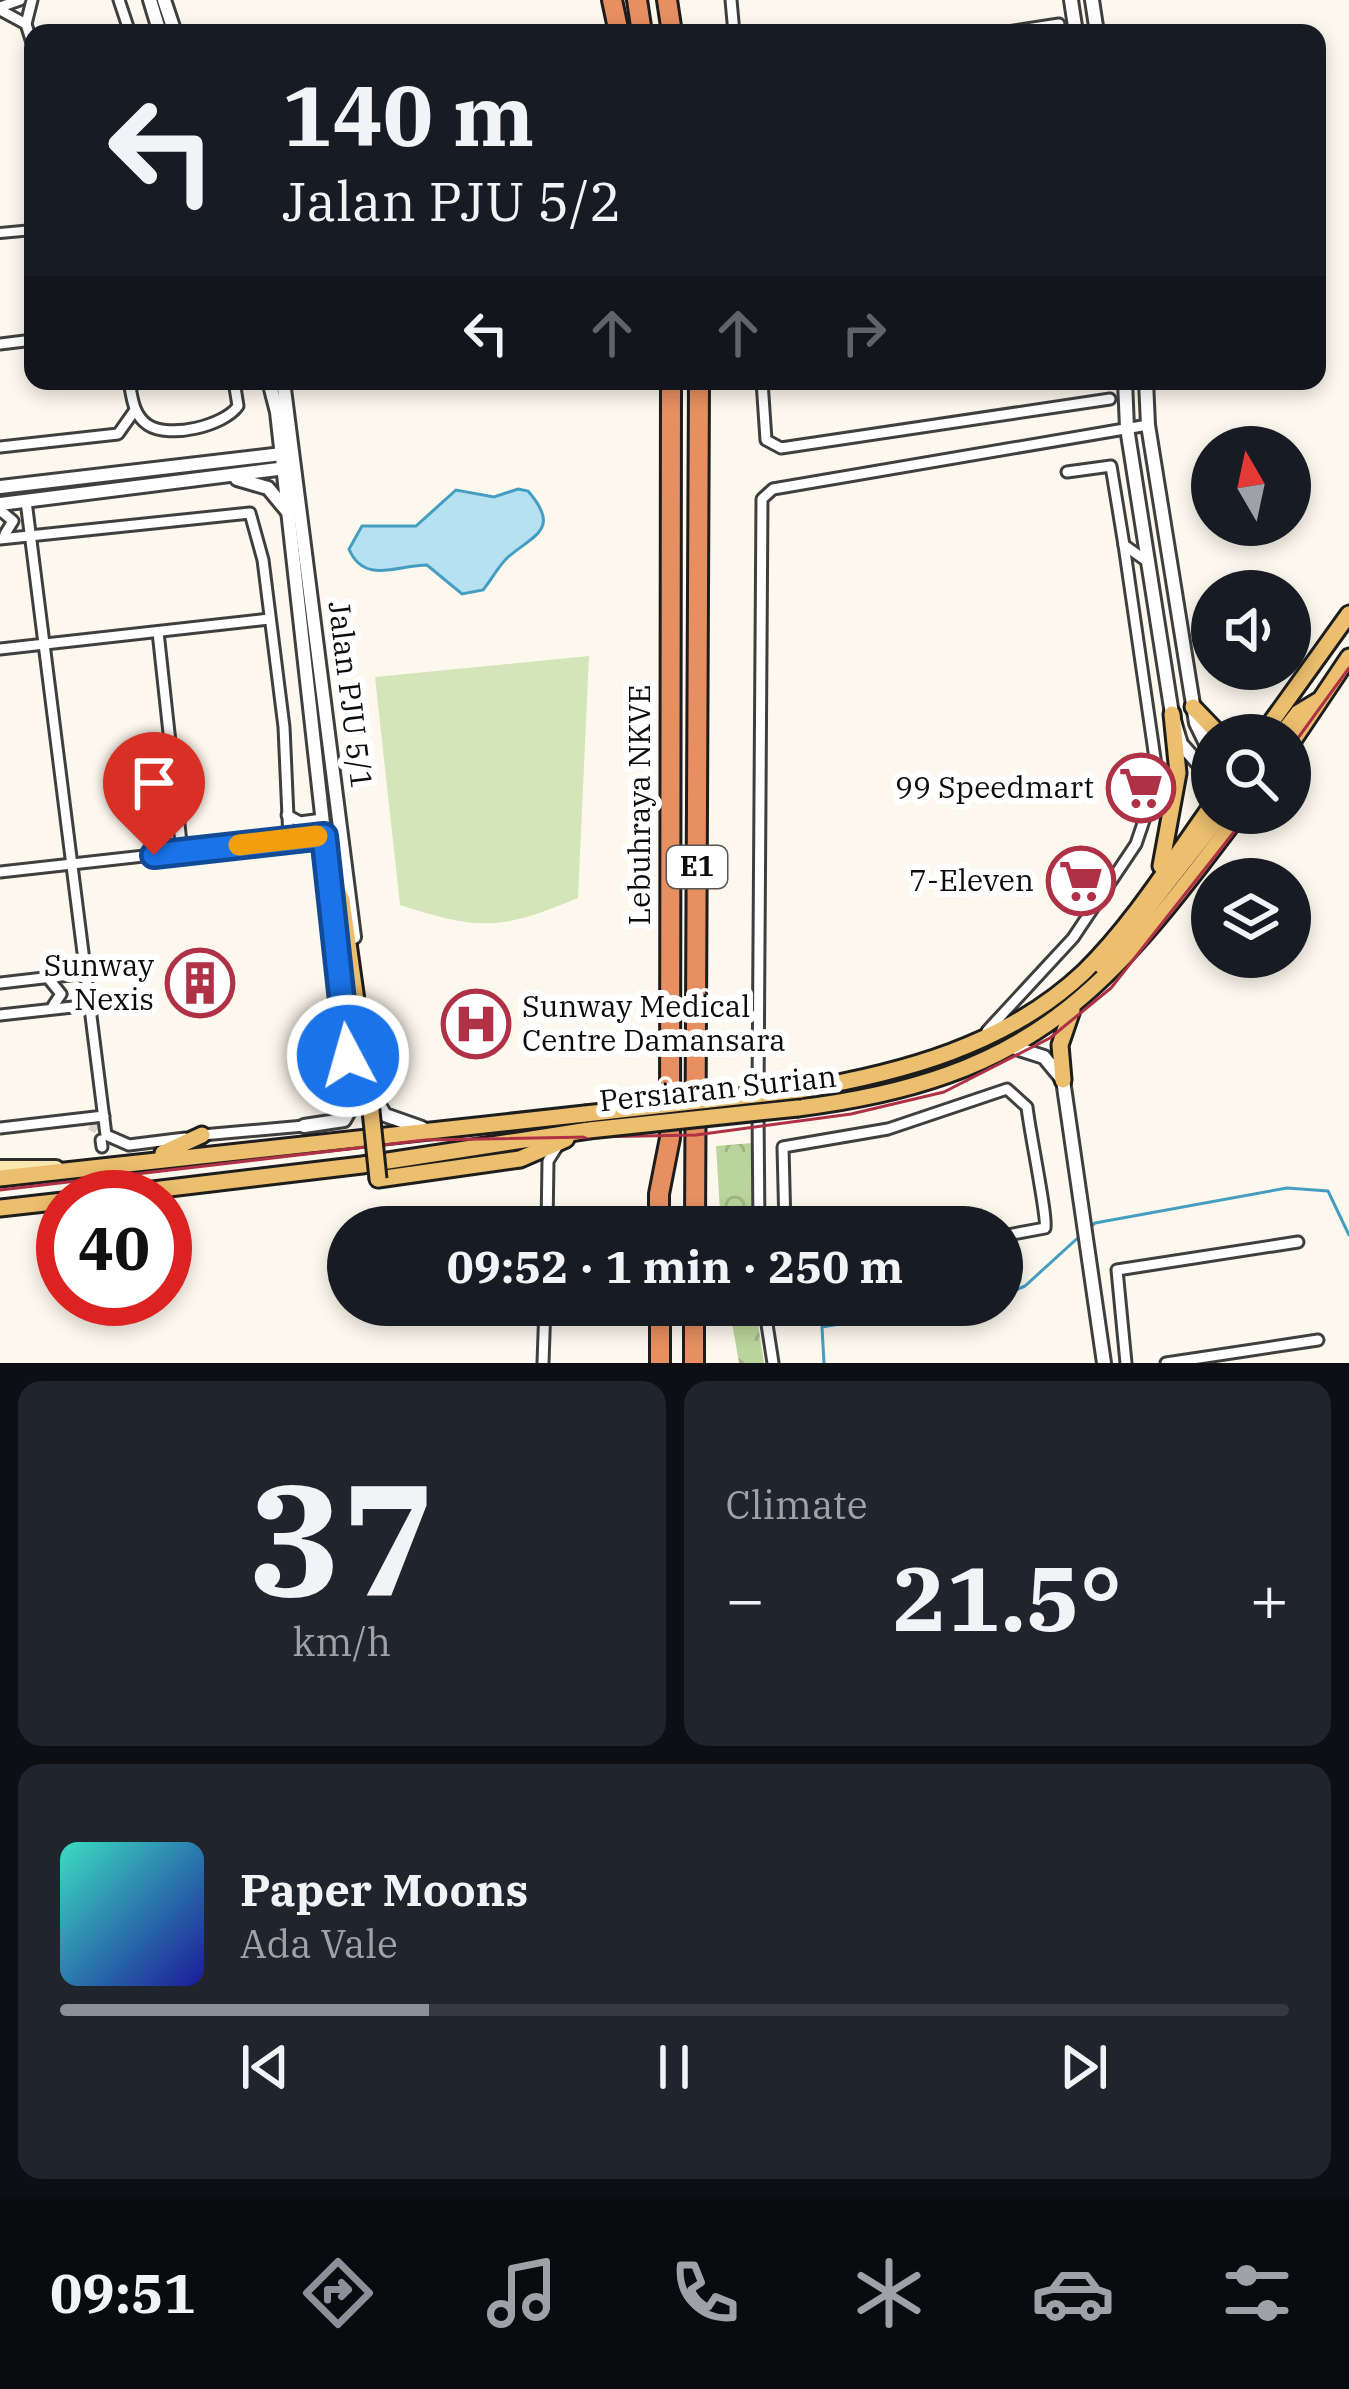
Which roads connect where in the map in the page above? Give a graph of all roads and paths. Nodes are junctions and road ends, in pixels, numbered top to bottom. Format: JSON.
{"nodes":[{"id":1,"x":20,"y":0,"type":"edge"},
{"id":2,"x":32,"y":0,"type":"edge"},
{"id":3,"x":0,"y":8,"type":"edge"},
{"id":4,"x":26,"y":24,"type":"joint"},
{"id":5,"x":131,"y":390,"type":"edge"},
{"id":6,"x":235,"y":390,"type":"edge"},
{"id":7,"x":271,"y":390,"type":"edge"},
{"id":8,"x":285,"y":390,"type":"edge"},
{"id":9,"x":670,"y":390,"type":"edge"},
{"id":10,"x":699,"y":390,"type":"edge"},
{"id":11,"x":763,"y":390,"type":"edge"},
{"id":12,"x":1125,"y":390,"type":"edge"},
{"id":13,"x":1146,"y":390,"type":"edge"},
{"id":14,"x":1110,"y":399,"type":"dead end"},
{"id":15,"x":135,"y":410,"type":"junction"},
{"id":16,"x":278,"y":424,"type":"junction"},
{"id":17,"x":1148,"y":425,"type":"junction"},
{"id":18,"x":1127,"y":428,"type":"junction"},
{"id":19,"x":0,"y":447,"type":"edge"},
{"id":20,"x":281,"y":454,"type":"junction"},
{"id":21,"x":247,"y":458,"type":"junction"},
{"id":22,"x":297,"y":460,"type":"junction"},
{"id":23,"x":284,"y":470,"type":"junction"},
{"id":24,"x":1067,"y":472,"type":"dead end"},
{"id":25,"x":227,"y":477,"type":"junction"},
{"id":26,"x":0,"y":487,"type":"edge"},
{"id":27,"x":26,"y":501,"type":"junction"},
{"id":28,"x":0,"y":507,"type":"edge"},
{"id":29,"x":289,"y":513,"type":"junction"},
{"id":30,"x":30,"y":534,"type":"junction"},
{"id":31,"x":0,"y":538,"type":"edge"},
{"id":32,"x":1124,"y":544,"type":"junction"},
{"id":33,"x":1148,"y":562,"type":"junction"},
{"id":34,"x":1349,"y":614,"type":"edge"},
{"id":35,"x":269,"y":619,"type":"junction"},
{"id":36,"x":158,"y":632,"type":"junction"},
{"id":37,"x":43,"y":644,"type":"junction"},
{"id":38,"x":0,"y":649,"type":"edge"},
{"id":39,"x":1349,"y":657,"type":"edge"},
{"id":40,"x":1320,"y":699,"type":"junction"},
{"id":41,"x":1193,"y":707,"type":"junction"},
{"id":42,"x":1172,"y":714,"type":"junction"},
{"id":43,"x":1195,"y":714,"type":"edge"},
{"id":44,"x":1200,"y":714,"type":"edge"},
{"id":45,"x":1283,"y":714,"type":"edge"},
{"id":46,"x":1297,"y":714,"type":"edge"},
{"id":47,"x":1310,"y":714,"type":"edge"},
{"id":48,"x":1191,"y":755,"type":"edge"},
{"id":49,"x":287,"y":815,"type":"junction"},
{"id":50,"x":322,"y":819,"type":"junction"},
{"id":51,"x":1191,"y":834,"type":"edge"},
{"id":52,"x":1206,"y":834,"type":"edge"},
{"id":53,"x":1224,"y":834,"type":"edge"},
{"id":54,"x":324,"y":836,"type":"junction"},
{"id":55,"x":289,"y":839,"type":"junction"},
{"id":56,"x":182,"y":852,"type":"junction"},
{"id":57,"x":72,"y":865,"type":"junction"},
{"id":58,"x":328,"y":871,"type":"junction"},
{"id":59,"x":0,"y":872,"type":"edge"},
{"id":60,"x":1154,"y":886,"type":"junction"},
{"id":61,"x":86,"y":973,"type":"junction"},
{"id":62,"x":47,"y":978,"type":"junction"},
{"id":63,"x":0,"y":983,"type":"edge"},
{"id":64,"x":91,"y":1005,"type":"junction"},
{"id":65,"x":1073,"y":1007,"type":"junction"},
{"id":66,"x":49,"y":1010,"type":"junction"},
{"id":67,"x":0,"y":1015,"type":"edge"},
{"id":68,"x":979,"y":1039,"type":"junction"},
{"id":69,"x":1019,"y":1043,"type":"junction"},
{"id":70,"x":1063,"y":1080,"type":"junction"},
{"id":71,"x":352,"y":1098,"type":"junction"},
{"id":72,"x":373,"y":1099,"type":"junction"},
{"id":73,"x":104,"y":1116,"type":"junction"},
{"id":74,"x":584,"y":1125,"type":"junction"},
{"id":75,"x":304,"y":1126,"type":"joint"},
{"id":76,"x":0,"y":1128,"type":"edge"},
{"id":77,"x":422,"y":1128,"type":"junction"},
{"id":78,"x":202,"y":1136,"type":"junction"},
{"id":79,"x":560,"y":1142,"type":"junction"},
{"id":80,"x":102,"y":1144,"type":"dead end"},
{"id":81,"x":149,"y":1160,"type":"junction"},
{"id":82,"x":92,"y":1166,"type":"junction"},
{"id":83,"x":0,"y":1168,"type":"edge"},
{"id":84,"x":67,"y":1170,"type":"joint"},
{"id":85,"x":36,"y":1174,"type":"edge"},
{"id":86,"x":0,"y":1178,"type":"edge"},
{"id":87,"x":192,"y":1186,"type":"edge"},
{"id":88,"x":36,"y":1206,"type":"edge"},
{"id":89,"x":547,"y":1206,"type":"edge"},
{"id":90,"x":659,"y":1206,"type":"edge"},
{"id":91,"x":695,"y":1206,"type":"edge"},
{"id":92,"x":759,"y":1206,"type":"edge"},
{"id":93,"x":784,"y":1206,"type":"edge"},
{"id":94,"x":2,"y":1213,"type":"edge"},
{"id":95,"x":1023,"y":1232,"type":"edge"},
{"id":96,"x":1298,"y":1242,"type":"dead end"},
{"id":97,"x":544,"y":1326,"type":"edge"},
{"id":98,"x":660,"y":1326,"type":"edge"},
{"id":99,"x":694,"y":1326,"type":"edge"},
{"id":100,"x":767,"y":1326,"type":"edge"},
{"id":101,"x":1318,"y":1340,"type":"dead end"},
{"id":102,"x":543,"y":1363,"type":"edge"},
{"id":103,"x":660,"y":1363,"type":"edge"},
{"id":104,"x":694,"y":1363,"type":"edge"},
{"id":105,"x":773,"y":1363,"type":"edge"},
{"id":106,"x":1104,"y":1363,"type":"edge"},
{"id":107,"x":1126,"y":1363,"type":"edge"},
{"id":108,"x":1166,"y":1363,"type":"edge"}],
"edges":[{"from":1,"to":3,"type":"street"},
{"from":2,"to":4,"type":"street"},
{"from":3,"to":4,"type":"street"},
{"from":5,"to":15,"type":"street"},
{"from":6,"to":15,"type":"street"},
{"from":7,"to":16,"type":"street","name":"Jalan PJU 5/1"},
{"from":8,"to":22,"type":"street","name":"Jalan PJU 5/1"},
{"from":9,"to":90,"type":"highway","name":"Lebuhraya NKVE","number":"E1"},
{"from":10,"to":91,"type":"highway","name":"Lebuhraya NKVE","number":"E1"},
{"from":11,"to":14,"type":"street"},
{"from":12,"to":18,"type":"street"},
{"from":13,"to":17,"type":"street"},
{"from":15,"to":19,"type":"street"},
{"from":16,"to":20,"type":"street","name":"Jalan PJU 5/1"},
{"from":16,"to":21,"type":"street"},
{"from":17,"to":18,"type":"street"},
{"from":17,"to":41,"type":"street"},
{"from":18,"to":33,"type":"street"},
{"from":18,"to":92,"type":"street"},
{"from":20,"to":21,"type":"street"},
{"from":20,"to":22,"type":"street"},
{"from":20,"to":23,"type":"street","name":"Jalan PJU 5/1"},
{"from":21,"to":26,"type":"street"},
{"from":22,"to":23,"type":"street"},
{"from":22,"to":72,"type":"street","name":"Jalan PJU 5/1"},
{"from":23,"to":25,"type":"street"},
{"from":23,"to":29,"type":"street","name":"Jalan PJU 5/1"},
{"from":24,"to":32,"type":"street"},
{"from":25,"to":27,"type":"street"},
{"from":25,"to":29,"type":"street"},
{"from":27,"to":28,"type":"street"},
{"from":27,"to":30,"type":"street"},
{"from":28,"to":31,"type":"street"},
{"from":29,"to":50,"type":"street","name":"Jalan PJU 5/1"},
{"from":30,"to":31,"type":"street"},
{"from":30,"to":35,"type":"street"},
{"from":30,"to":37,"type":"street"},
{"from":32,"to":33,"type":"street"},
{"from":32,"to":68,"type":"street"},
{"from":33,"to":42,"type":"street"},
{"from":34,"to":45,"type":"main road"},
{"from":35,"to":36,"type":"street"},
{"from":35,"to":49,"type":"street"},
{"from":36,"to":37,"type":"street"},
{"from":36,"to":56,"type":"street"},
{"from":37,"to":38,"type":"street"},
{"from":37,"to":57,"type":"street"},
{"from":39,"to":40,"type":"main road"},
{"from":40,"to":46,"type":"main road"},
{"from":40,"to":47,"type":"main road"},
{"from":41,"to":43,"type":"street"},
{"from":41,"to":44,"type":"main road"},
{"from":42,"to":48,"type":"street"},
{"from":42,"to":60,"type":"main road"},
{"from":49,"to":50,"type":"street"},
{"from":49,"to":55,"type":"street"},
{"from":50,"to":54,"type":"street","name":"Jalan PJU 5/1"},
{"from":51,"to":60,"type":"main road","name":"Persiaran Surian"},
{"from":52,"to":69,"type":"main road"},
{"from":53,"to":65,"type":"main road","name":"Persiaran Surian"},
{"from":54,"to":55,"type":"street"},
{"from":54,"to":58,"type":"street","name":"Jalan PJU 5/1"},
{"from":55,"to":56,"type":"street"},
{"from":56,"to":57,"type":"street"},
{"from":57,"to":59,"type":"street"},
{"from":57,"to":61,"type":"street"},
{"from":58,"to":71,"type":"street","name":"Jalan PJU 5/1"},
{"from":58,"to":79,"type":"main road","bridge":true},
{"from":60,"to":68,"type":"main road","name":"Persiaran Surian"},
{"from":61,"to":62,"type":"street"},
{"from":61,"to":64,"type":"street"},
{"from":62,"to":63,"type":"street"},
{"from":62,"to":66,"type":"street"},
{"from":64,"to":66,"type":"street"},
{"from":64,"to":73,"type":"street"},
{"from":65,"to":69,"type":"main road","name":"Persiaran Surian"},
{"from":65,"to":70,"type":"main road"},
{"from":66,"to":67,"type":"street"},
{"from":68,"to":74,"type":"main road","name":"Persiaran Surian","bridge":true},
{"from":69,"to":70,"type":"street"},
{"from":69,"to":74,"type":"main road","name":"Persiaran Surian","bridge":true},
{"from":70,"to":106,"type":"street"},
{"from":71,"to":72,"type":"street"},
{"from":71,"to":75,"type":"street"},
{"from":72,"to":77,"type":"street"},
{"from":73,"to":76,"type":"street"},
{"from":73,"to":78,"type":"street"},
{"from":74,"to":77,"type":"main road","name":"Persiaran Surian"},
{"from":74,"to":79,"type":"main road"},
{"from":74,"to":87,"type":"main road","name":"Persiaran Surian"},
{"from":75,"to":78,"type":"street"},
{"from":77,"to":81,"type":"main road","name":"Persiaran Surian"},
{"from":78,"to":81,"type":"main road"},
{"from":79,"to":89,"type":"street"},
{"from":80,"to":82,"type":"main road"},
{"from":81,"to":82,"type":"main road"},
{"from":82,"to":84,"type":"main road"},
{"from":83,"to":84,"type":"main road"},
{"from":85,"to":86,"type":"main road"},
{"from":88,"to":94,"type":"main road"},
{"from":93,"to":95,"type":"street"},
{"from":96,"to":107,"type":"street"},
{"from":97,"to":102,"type":"street"},
{"from":98,"to":103,"type":"highway"},
{"from":99,"to":104,"type":"highway"},
{"from":100,"to":105,"type":"street"},
{"from":101,"to":108,"type":"street"}]}
